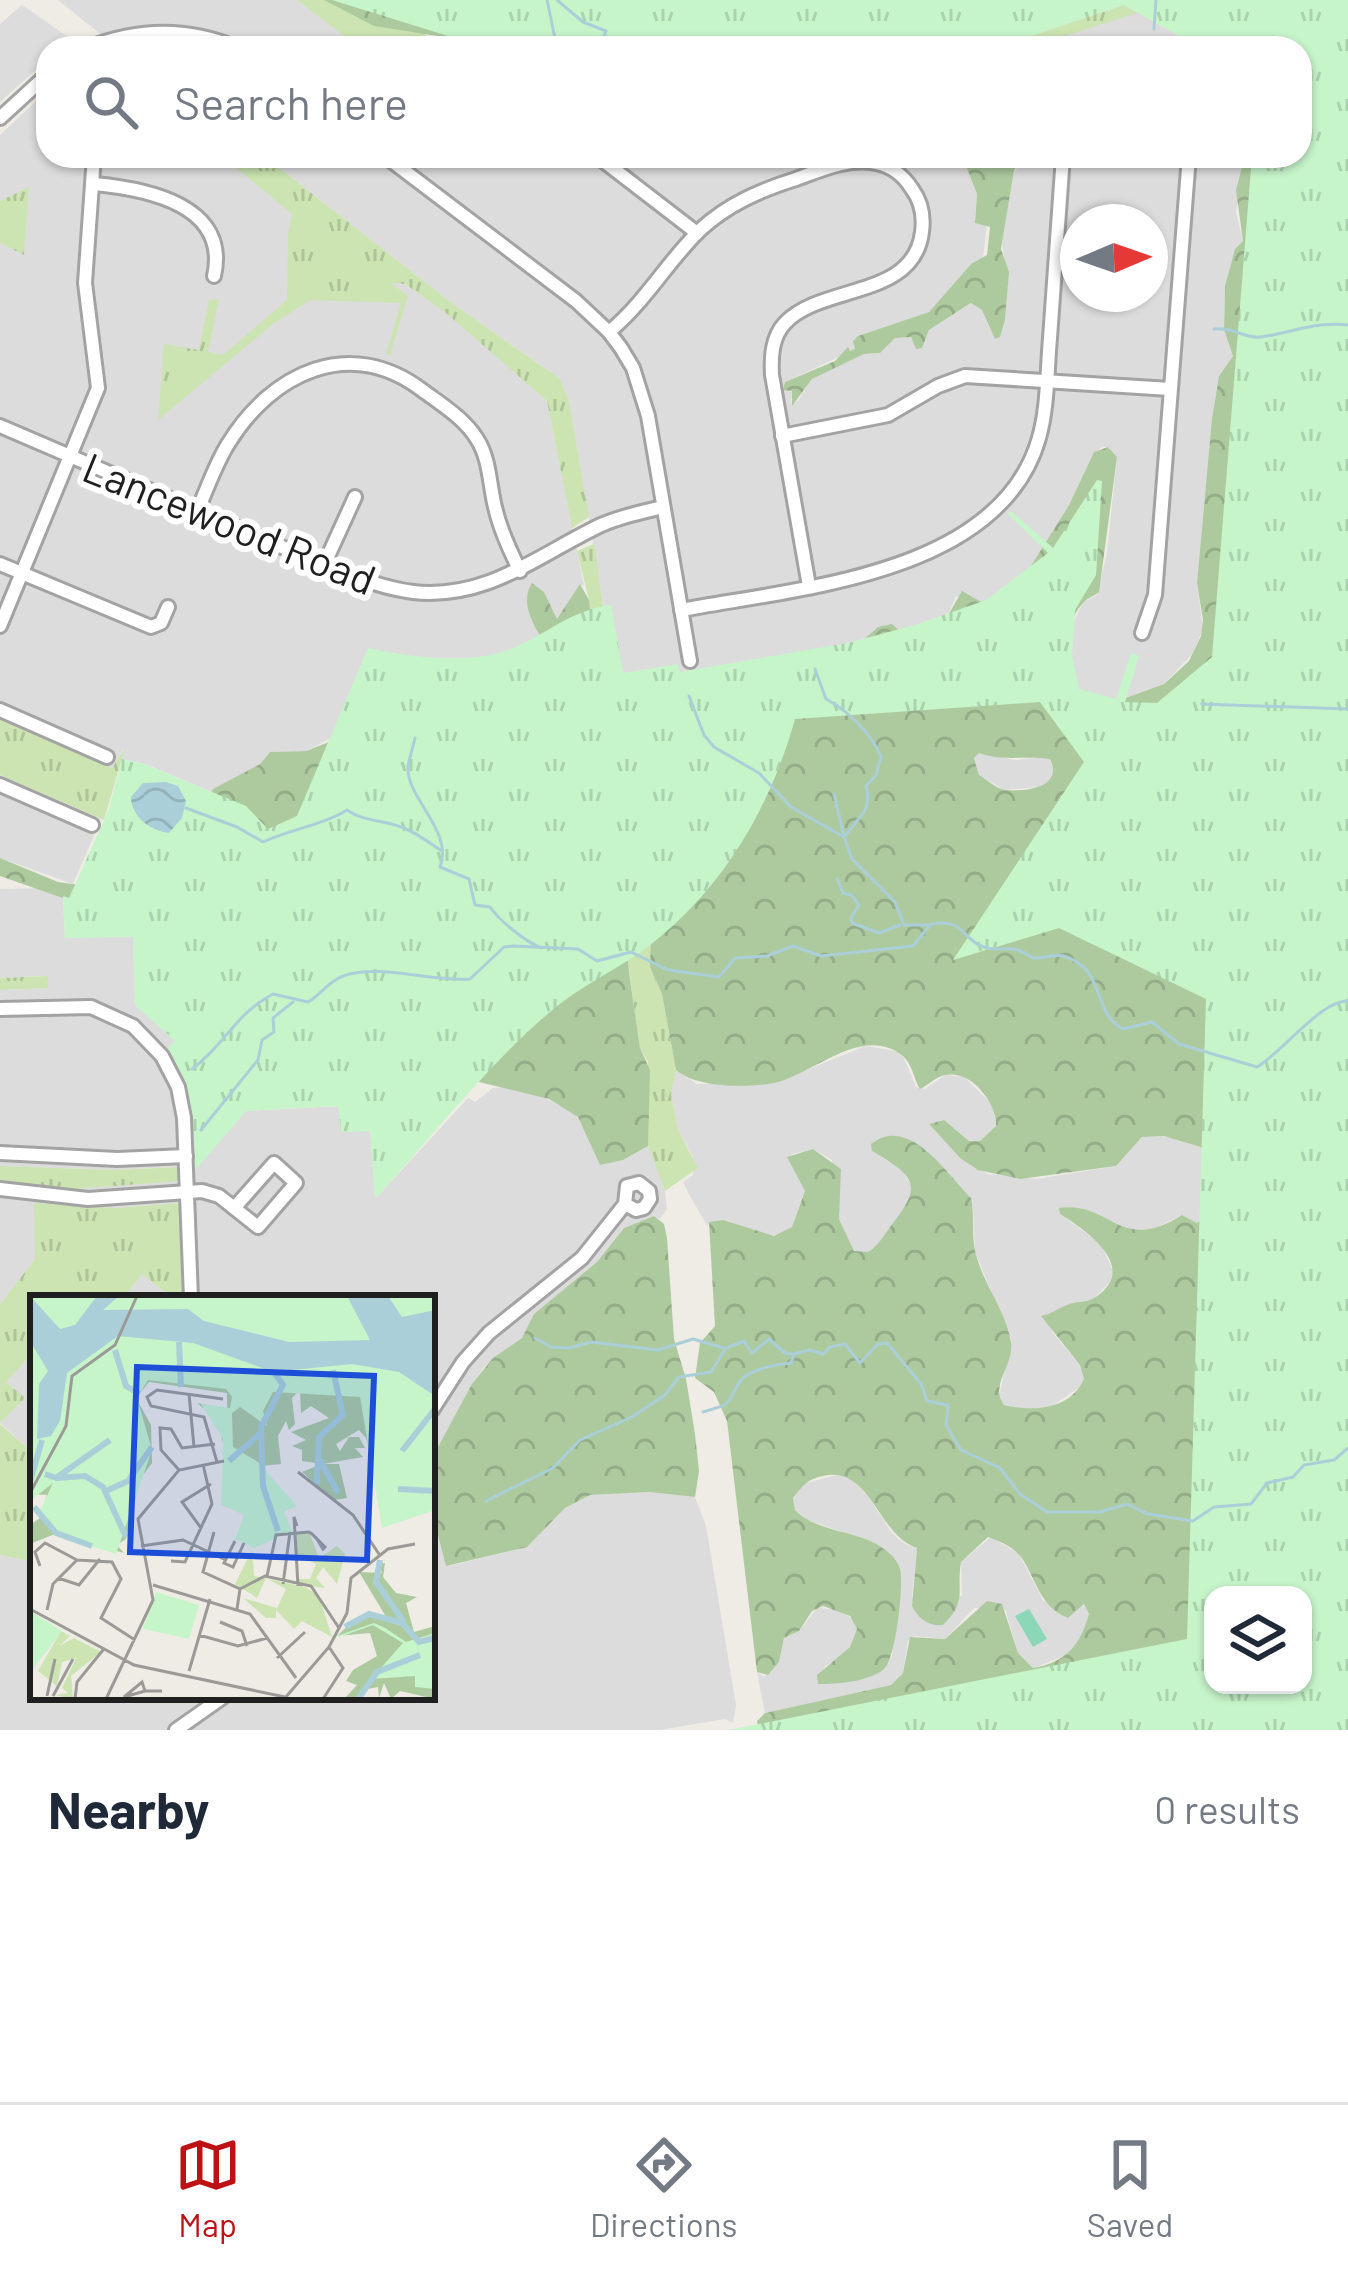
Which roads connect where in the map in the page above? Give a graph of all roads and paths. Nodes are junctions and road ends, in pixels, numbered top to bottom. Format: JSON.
{"nodes":[{"id":1,"x":124,"y":36,"type":"edge"},
{"id":2,"x":199,"y":36,"type":"edge"},
{"id":3,"x":36,"y":87,"type":"edge"},
{"id":4,"x":0,"y":118,"type":"edge"},
{"id":5,"x":94,"y":168,"type":"edge"},
{"id":6,"x":401,"y":168,"type":"edge"},
{"id":7,"x":613,"y":168,"type":"edge"},
{"id":8,"x":830,"y":168,"type":"edge"},
{"id":9,"x":889,"y":168,"type":"edge"},
{"id":10,"x":1062,"y":168,"type":"edge"},
{"id":11,"x":1188,"y":168,"type":"edge"},
{"id":12,"x":94,"y":184,"type":"junction"},
{"id":13,"x":697,"y":233,"type":"junction"},
{"id":14,"x":214,"y":276,"type":"dead end"},
{"id":15,"x":609,"y":332,"type":"junction"},
{"id":16,"x":1046,"y":380,"type":"junction"},
{"id":17,"x":1170,"y":389,"type":"junction"},
{"id":18,"x":0,"y":426,"type":"edge"},
{"id":19,"x":782,"y":436,"type":"junction"},
{"id":20,"x":71,"y":457,"type":"junction"},
{"id":21,"x":355,"y":497,"type":"dead end"},
{"id":22,"x":663,"y":507,"type":"junction"},
{"id":23,"x":197,"y":512,"type":"junction"},
{"id":24,"x":0,"y":564,"type":"edge"},
{"id":25,"x":324,"y":565,"type":"junction"},
{"id":26,"x":520,"y":571,"type":"junction"},
{"id":27,"x":20,"y":573,"type":"junction"},
{"id":28,"x":809,"y":586,"type":"junction"},
{"id":29,"x":0,"y":607,"type":"edge"},
{"id":30,"x":168,"y":607,"type":"dead end"},
{"id":31,"x":681,"y":610,"type":"junction"},
{"id":32,"x":0,"y":626,"type":"edge"},
{"id":33,"x":1142,"y":633,"type":"dead end"},
{"id":34,"x":690,"y":661,"type":"dead end"},
{"id":35,"x":0,"y":710,"type":"edge"},
{"id":36,"x":107,"y":757,"type":"dead end"},
{"id":37,"x":0,"y":784,"type":"edge"},
{"id":38,"x":92,"y":825,"type":"dead end"},
{"id":39,"x":0,"y":1009,"type":"edge"},
{"id":40,"x":0,"y":1154,"type":"edge"},
{"id":41,"x":186,"y":1156,"type":"junction"},
{"id":42,"x":0,"y":1189,"type":"edge"},
{"id":43,"x":188,"y":1192,"type":"junction"},
{"id":44,"x":626,"y":1204,"type":"dead end"},
{"id":45,"x":236,"y":1207,"type":"junction"},
{"id":46,"x":191,"y":1295,"type":"edge"},
{"id":47,"x":435,"y":1405,"type":"edge"},
{"id":48,"x":219,"y":1700,"type":"edge"},
{"id":49,"x":176,"y":1730,"type":"edge"}],
"edges":[{"from":1,"to":2,"type":"street"},
{"from":3,"to":4,"type":"street"},
{"from":5,"to":12,"type":"street"},
{"from":6,"to":15,"type":"street"},
{"from":7,"to":13,"type":"street"},
{"from":8,"to":13,"type":"street"},
{"from":9,"to":19,"type":"street"},
{"from":10,"to":16,"type":"street"},
{"from":11,"to":17,"type":"street"},
{"from":12,"to":14,"type":"street"},
{"from":12,"to":20,"type":"street"},
{"from":13,"to":15,"type":"street"},
{"from":15,"to":22,"type":"street"},
{"from":16,"to":17,"type":"street"},
{"from":16,"to":19,"type":"street"},
{"from":16,"to":28,"type":"street"},
{"from":17,"to":33,"type":"street"},
{"from":18,"to":20,"type":"street","name":"Lancewood Road"},
{"from":19,"to":28,"type":"street"},
{"from":20,"to":23,"type":"street","name":"Lancewood Road"},
{"from":20,"to":27,"type":"street"},
{"from":21,"to":25,"type":"street"},
{"from":22,"to":26,"type":"street","name":"Lancewood Road"},
{"from":22,"to":31,"type":"street"},
{"from":23,"to":25,"type":"street","name":"Lancewood Road"},
{"from":23,"to":26,"type":"street"},
{"from":24,"to":27,"type":"street"},
{"from":25,"to":26,"type":"street","name":"Lancewood Road"},
{"from":27,"to":29,"type":"street"},
{"from":27,"to":30,"type":"street"},
{"from":27,"to":32,"type":"street"},
{"from":28,"to":31,"type":"street"},
{"from":31,"to":34,"type":"street"},
{"from":35,"to":36,"type":"street"},
{"from":37,"to":38,"type":"street"},
{"from":39,"to":41,"type":"street"},
{"from":40,"to":41,"type":"street"},
{"from":41,"to":43,"type":"street"},
{"from":42,"to":43,"type":"street"},
{"from":43,"to":45,"type":"street"},
{"from":43,"to":46,"type":"street"},
{"from":44,"to":47,"type":"street"},
{"from":45,"to":45,"type":"street"},
{"from":48,"to":49,"type":"street"}]}
